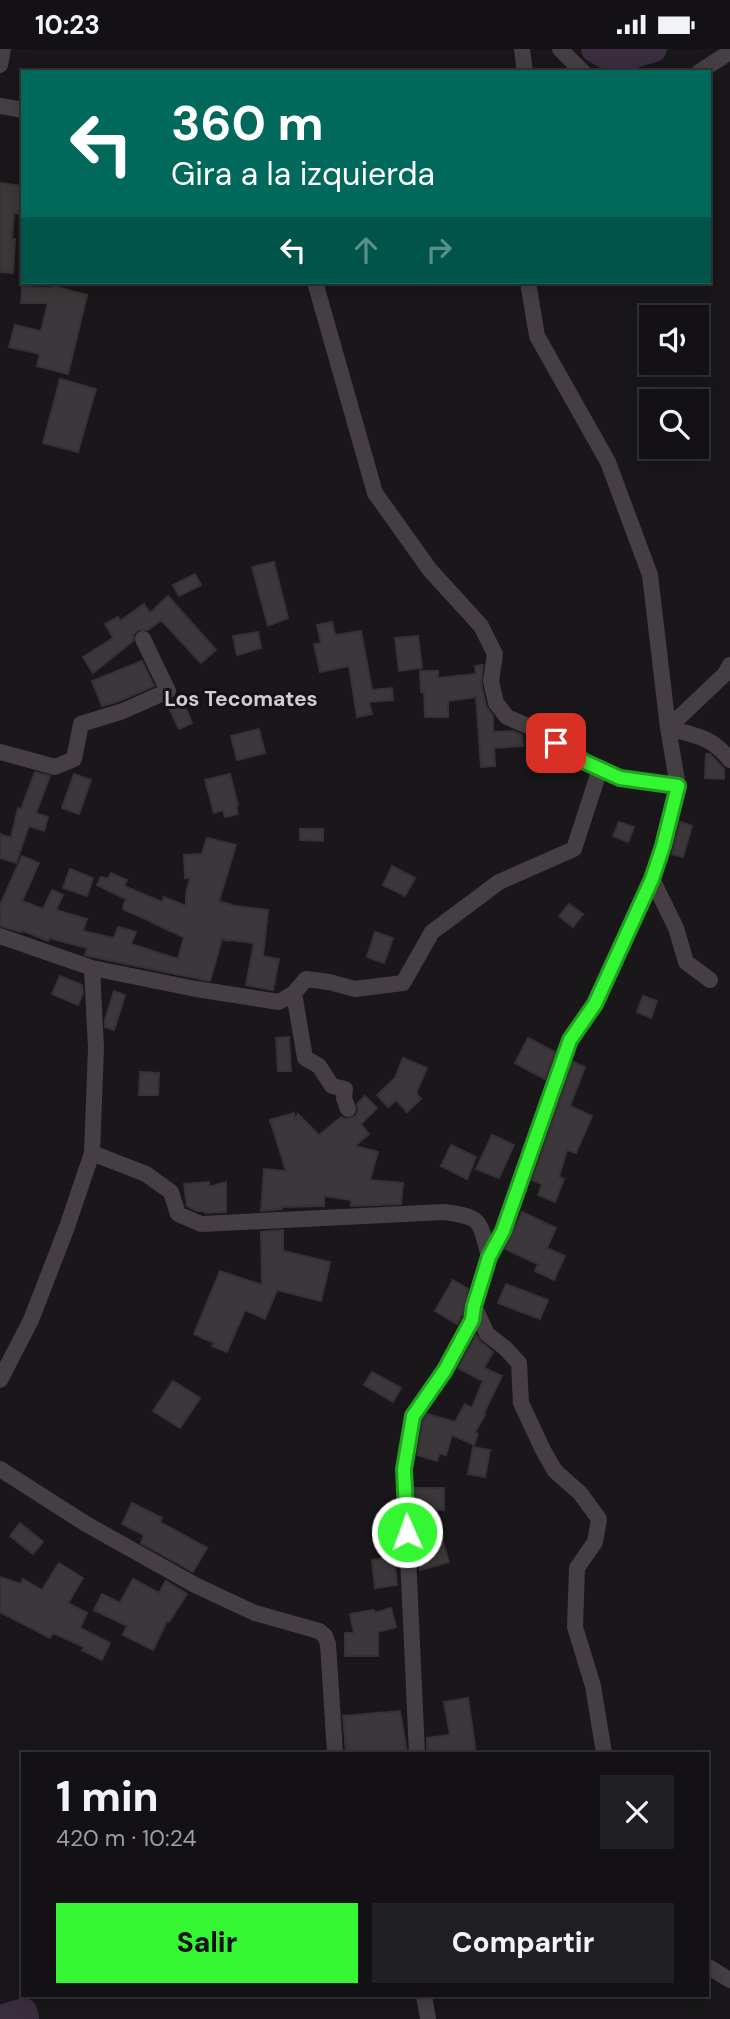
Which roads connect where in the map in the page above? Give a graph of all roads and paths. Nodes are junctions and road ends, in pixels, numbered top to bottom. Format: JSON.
{"nodes":[{"id":1,"x":3,"y":49,"type":"edge"},
{"id":2,"x":522,"y":49,"type":"edge"},
{"id":3,"x":560,"y":49,"type":"edge"},
{"id":4,"x":730,"y":52,"type":"edge"},
{"id":5,"x":0,"y":65,"type":"edge"},
{"id":6,"x":525,"y":70,"type":"edge"},
{"id":7,"x":581,"y":70,"type":"edge"},
{"id":8,"x":702,"y":70,"type":"edge"},
{"id":9,"x":0,"y":106,"type":"edge"},
{"id":10,"x":21,"y":110,"type":"edge"},
{"id":11,"x":316,"y":284,"type":"edge"},
{"id":12,"x":528,"y":284,"type":"edge"},
{"id":13,"x":143,"y":639,"type":"dead end"},
{"id":14,"x":730,"y":665,"type":"edge"},
{"id":15,"x":668,"y":728,"type":"junction"},
{"id":16,"x":0,"y":753,"type":"edge"},
{"id":17,"x":730,"y":760,"type":"edge"},
{"id":18,"x":600,"y":769,"type":"junction"},
{"id":19,"x":678,"y":786,"type":"junction"},
{"id":20,"x":652,"y":879,"type":"junction"},
{"id":21,"x":0,"y":936,"type":"edge"},
{"id":22,"x":92,"y":968,"type":"junction"},
{"id":23,"x":710,"y":981,"type":"dead end"},
{"id":24,"x":293,"y":993,"type":"junction"},
{"id":25,"x":348,"y":1109,"type":"dead end"},
{"id":26,"x":92,"y":1153,"type":"junction"},
{"id":27,"x":489,"y":1257,"type":"junction"},
{"id":28,"x":474,"y":1306,"type":"junction"},
{"id":29,"x":0,"y":1380,"type":"edge"},
{"id":30,"x":0,"y":1469,"type":"edge"},
{"id":31,"x":335,"y":1752,"type":"edge"},
{"id":32,"x":416,"y":1752,"type":"edge"},
{"id":33,"x":604,"y":1752,"type":"edge"},
{"id":34,"x":709,"y":1967,"type":"edge"},
{"id":35,"x":730,"y":1980,"type":"edge"},
{"id":36,"x":424,"y":1997,"type":"edge"},
{"id":37,"x":428,"y":2019,"type":"edge"}],
"edges":[{"from":1,"to":5,"type":"street"},
{"from":2,"to":6,"type":"street"},
{"from":3,"to":7,"type":"street"},
{"from":4,"to":8,"type":"street"},
{"from":9,"to":10,"type":"street"},
{"from":11,"to":18,"type":"street"},
{"from":12,"to":15,"type":"street"},
{"from":13,"to":16,"type":"street"},
{"from":14,"to":15,"type":"street"},
{"from":15,"to":17,"type":"street"},
{"from":15,"to":19,"type":"street"},
{"from":18,"to":19,"type":"street"},
{"from":18,"to":24,"type":"street"},
{"from":19,"to":20,"type":"street"},
{"from":20,"to":23,"type":"street"},
{"from":20,"to":27,"type":"street"},
{"from":21,"to":22,"type":"street"},
{"from":22,"to":24,"type":"street"},
{"from":22,"to":26,"type":"street"},
{"from":24,"to":25,"type":"street"},
{"from":26,"to":27,"type":"street"},
{"from":26,"to":29,"type":"street"},
{"from":27,"to":28,"type":"street"},
{"from":28,"to":32,"type":"street"},
{"from":28,"to":33,"type":"street"},
{"from":30,"to":31,"type":"street"},
{"from":34,"to":35,"type":"street"},
{"from":36,"to":37,"type":"street"}]}
